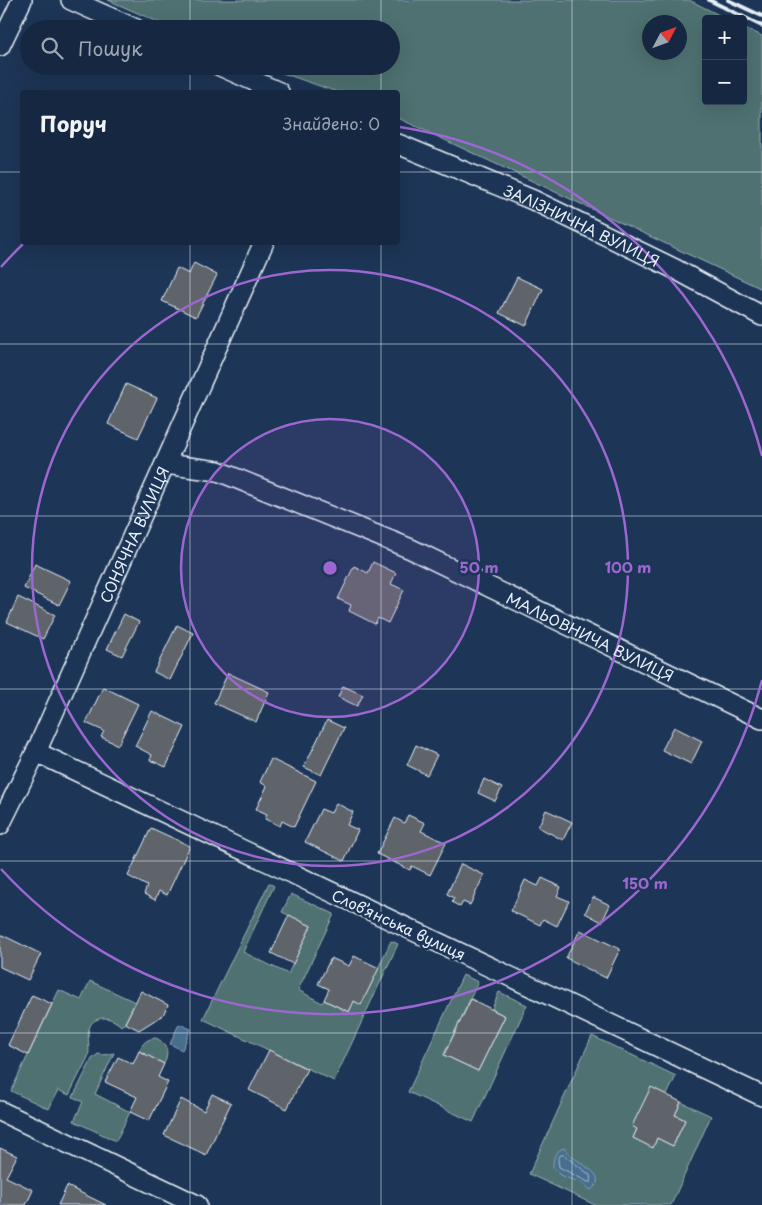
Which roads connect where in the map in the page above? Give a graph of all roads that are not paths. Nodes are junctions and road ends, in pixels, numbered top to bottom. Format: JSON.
{"nodes":[{"id":1,"x":22,"y":0,"type":"edge"},
{"id":2,"x":71,"y":0,"type":"edge"},
{"id":3,"x":116,"y":20,"type":"edge"},
{"id":4,"x":0,"y":46,"type":"edge"},
{"id":5,"x":240,"y":75,"type":"edge"},
{"id":6,"x":274,"y":90,"type":"edge"},
{"id":7,"x":400,"y":145,"type":"edge"},
{"id":8,"x":263,"y":245,"type":"edge"},
{"id":9,"x":762,"y":316,"type":"edge"},
{"id":10,"x":165,"y":464,"type":"junction"},
{"id":11,"x":762,"y":719,"type":"edge"},
{"id":12,"x":36,"y":752,"type":"junction"},
{"id":13,"x":0,"y":825,"type":"edge"},
{"id":14,"x":762,"y":1096,"type":"edge"},
{"id":15,"x":0,"y":1111,"type":"edge"},
{"id":16,"x":197,"y":1205,"type":"edge"}],
"edges":[{"from":1,"to":4,"type":"street"},
{"from":2,"to":3,"type":"street"},
{"from":5,"to":6,"type":"street"},
{"from":7,"to":9,"type":"street","name":"ЗАЛІЗНИЧНА ВУЛИЦЯ"},
{"from":8,"to":10,"type":"street","name":"СОНЯЧНА ВУЛИЦЯ"},
{"from":10,"to":11,"type":"street","name":"МАЛЬОВНИЧА ВУЛИЦЯ"},
{"from":10,"to":12,"type":"street","name":"СОНЯЧНА ВУЛИЦЯ"},
{"from":12,"to":13,"type":"street","name":"СОНЯЧНА ВУЛИЦЯ"},
{"from":12,"to":14,"type":"street","name":"Словʼянська вулиця"},
{"from":15,"to":16,"type":"street"}]}
